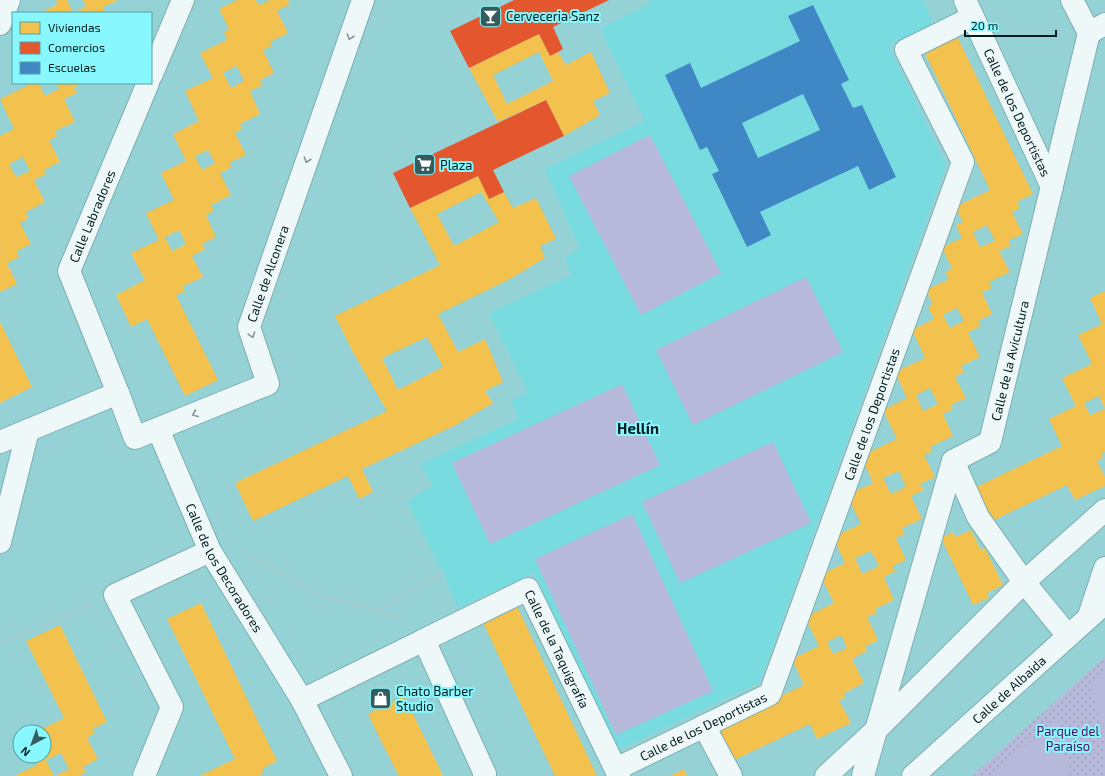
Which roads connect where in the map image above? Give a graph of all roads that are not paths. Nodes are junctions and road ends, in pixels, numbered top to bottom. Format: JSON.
{"nodes":[{"id":1,"x":9,"y":0,"type":"edge"},
{"id":2,"x":183,"y":0,"type":"edge"},
{"id":3,"x":363,"y":0,"type":"edge"},
{"id":4,"x":1072,"y":0,"type":"edge"},
{"id":5,"x":969,"y":8,"type":"edge"},
{"id":6,"x":0,"y":24,"type":"edge"},
{"id":7,"x":1097,"y":29,"type":"edge"},
{"id":8,"x":152,"y":74,"type":"edge"},
{"id":9,"x":148,"y":84,"type":"edge"},
{"id":10,"x":1052,"y":187,"type":"junction"},
{"id":11,"x":118,"y":393,"type":"junction"},
{"id":12,"x":158,"y":429,"type":"junction"},
{"id":13,"x":28,"y":430,"type":"junction"},
{"id":14,"x":0,"y":442,"type":"edge"},
{"id":15,"x":953,"y":461,"type":"junction"},
{"id":16,"x":1105,"y":510,"type":"edge"},
{"id":17,"x":0,"y":542,"type":"edge"},
{"id":18,"x":210,"y":551,"type":"junction"},
{"id":19,"x":1105,"y":568,"type":"edge"},
{"id":20,"x":1024,"y":582,"type":"junction"},
{"id":21,"x":1105,"y":602,"type":"edge"},
{"id":22,"x":1089,"y":617,"type":"junction"},
{"id":23,"x":1068,"y":636,"type":"junction"},
{"id":24,"x":424,"y":640,"type":"junction"},
{"id":25,"x":302,"y":700,"type":"junction"},
{"id":26,"x":704,"y":726,"type":"junction"},
{"id":27,"x":876,"y":730,"type":"junction"},
{"id":28,"x":617,"y":772,"type":"edge"},
{"id":29,"x":144,"y":776,"type":"edge"},
{"id":30,"x":341,"y":776,"type":"edge"},
{"id":31,"x":484,"y":776,"type":"edge"},
{"id":32,"x":731,"y":776,"type":"edge"},
{"id":33,"x":826,"y":776,"type":"edge"},
{"id":34,"x":863,"y":776,"type":"edge"},
{"id":35,"x":913,"y":776,"type":"edge"}],
"edges":[{"from":1,"to":6,"type":"street"},
{"from":2,"to":8,"type":"street"},
{"from":3,"to":12,"type":"street","name":"Calle de Alconera","one_way":true},
{"from":4,"to":7,"type":"street"},
{"from":5,"to":10,"type":"street","name":"Calle de los Deportistas"},
{"from":5,"to":26,"type":"street","name":"Calle de los Deportistas"},
{"from":7,"to":10,"type":"street","name":"Calle de la Avicultura"},
{"from":9,"to":11,"type":"street","name":"Calle Labradores"},
{"from":10,"to":15,"type":"street","name":"Calle de la Avicultura"},
{"from":11,"to":12,"type":"street","name":"Calle de Alconera"},
{"from":11,"to":13,"type":"street"},
{"from":12,"to":18,"type":"street","name":"Calle de los Decoradores"},
{"from":13,"to":14,"type":"street"},
{"from":13,"to":17,"type":"street"},
{"from":15,"to":20,"type":"street"},
{"from":15,"to":27,"type":"street"},
{"from":16,"to":20,"type":"street"},
{"from":18,"to":25,"type":"street","name":"Calle de los Decoradores"},
{"from":18,"to":29,"type":"street"},
{"from":19,"to":22,"type":"street"},
{"from":20,"to":23,"type":"street"},
{"from":20,"to":27,"type":"street"},
{"from":21,"to":22,"type":"street","name":"Calle de Albaida"},
{"from":22,"to":23,"type":"street","name":"Calle de Albaida"},
{"from":23,"to":35,"type":"street","name":"Calle de Albaida"},
{"from":24,"to":25,"type":"street"},
{"from":24,"to":28,"type":"street","name":"Calle de la Taquigrafía"},
{"from":24,"to":31,"type":"street"},
{"from":25,"to":30,"type":"street","name":"Calle de los Decoradores"},
{"from":26,"to":28,"type":"street","name":"Calle de los Deportistas"},
{"from":26,"to":32,"type":"street"},
{"from":27,"to":33,"type":"street"},
{"from":27,"to":34,"type":"street"}]}
